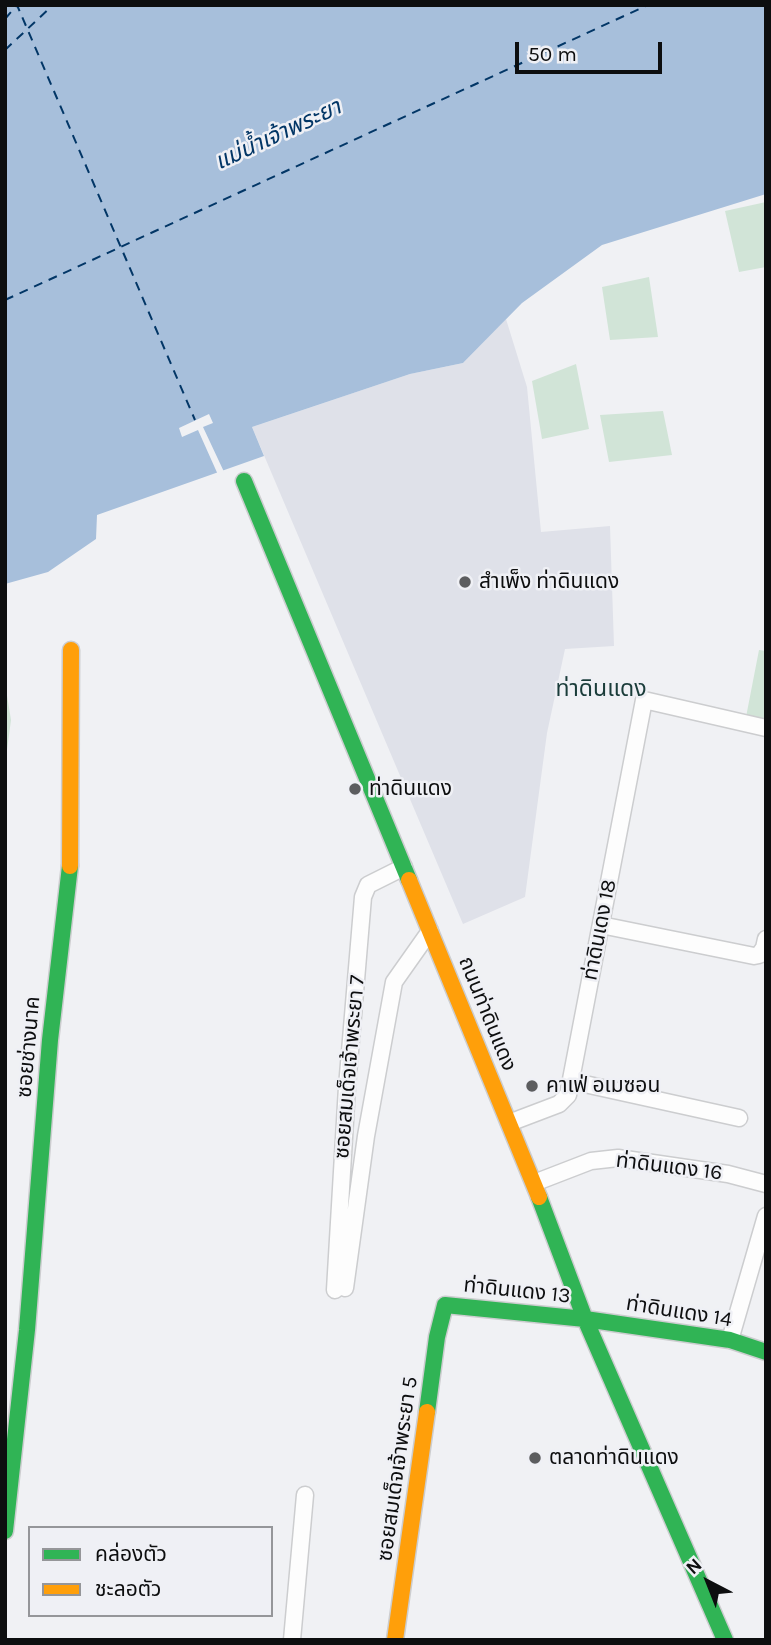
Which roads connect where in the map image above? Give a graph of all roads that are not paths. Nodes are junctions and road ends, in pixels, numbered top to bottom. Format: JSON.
{"nodes":[{"id":1,"x":244,"y":481,"type":"dead end"},
{"id":2,"x":71,"y":650,"type":"dead end"},
{"id":3,"x":766,"y":728,"type":"edge"},
{"id":4,"x":404,"y":867,"type":"junction"},
{"id":5,"x":601,"y":925,"type":"junction"},
{"id":6,"x":430,"y":931,"type":"junction"},
{"id":7,"x":766,"y":939,"type":"edge"},
{"id":8,"x":571,"y":1081,"type":"junction"},
{"id":9,"x":739,"y":1118,"type":"dead end"},
{"id":10,"x":509,"y":1123,"type":"junction"},
{"id":11,"x":534,"y":1183,"type":"junction"},
{"id":12,"x":766,"y":1184,"type":"edge"},
{"id":13,"x":766,"y":1216,"type":"edge"},
{"id":14,"x":445,"y":1305,"type":"joint"},
{"id":15,"x":585,"y":1319,"type":"junction"},
{"id":16,"x":730,"y":1340,"type":"junction"},
{"id":17,"x":766,"y":1352,"type":"edge"},
{"id":18,"x":305,"y":1495,"type":"dead end"},
{"id":19,"x":5,"y":1531,"type":"edge"},
{"id":20,"x":292,"y":1640,"type":"edge"},
{"id":21,"x":395,"y":1640,"type":"edge"},
{"id":22,"x":725,"y":1640,"type":"edge"}],
"edges":[{"from":1,"to":4,"type":"street","name":"ถนนท่าดินแดง"},
{"from":2,"to":19,"type":"street","name":"ซอยช่างนาค"},
{"from":3,"to":5,"type":"street","name":"ท่าดินเดง 18"},
{"from":4,"to":6,"type":"street","name":"ถนนท่าดินแดง"},
{"from":4,"to":6,"type":"street","name":"ซอยสมเด็จเจ้าพระยา 7"},
{"from":5,"to":7,"type":"street"},
{"from":5,"to":8,"type":"street","name":"ท่าดินเดง 18"},
{"from":6,"to":10,"type":"street","name":"ถนนท่าดินแดง"},
{"from":8,"to":9,"type":"street"},
{"from":8,"to":10,"type":"street","name":"ท่าดินเดง 18"},
{"from":10,"to":11,"type":"street","name":"ถนนท่าดินแดง"},
{"from":11,"to":12,"type":"street","name":"ท่าดินแดง 16"},
{"from":11,"to":15,"type":"street","name":"ถนนท่าดินแดง"},
{"from":13,"to":16,"type":"street"},
{"from":14,"to":15,"type":"street","name":"ท่าดินแดง 13"},
{"from":14,"to":21,"type":"street","name":"ซอยสมเด็จเจ้าพระยา 5"},
{"from":15,"to":16,"type":"street","name":"ท่าดินแดง 14"},
{"from":15,"to":22,"type":"street","name":"ถนนท่าดินแดง"},
{"from":16,"to":17,"type":"street","name":"ท่าดินแดง 14"},
{"from":18,"to":20,"type":"street"}]}
